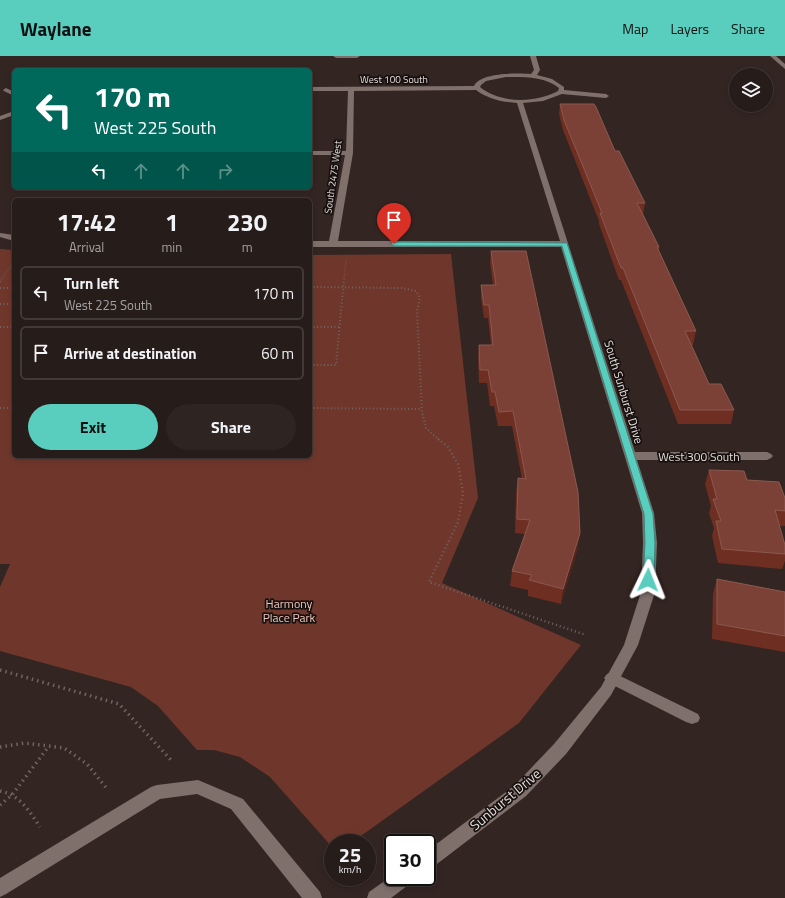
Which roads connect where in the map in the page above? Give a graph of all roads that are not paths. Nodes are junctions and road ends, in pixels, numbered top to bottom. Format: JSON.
{"nodes":[{"id":1,"x":336,"y":56,"type":"edge"},
{"id":2,"x":357,"y":56,"type":"edge"},
{"id":3,"x":533,"y":56,"type":"edge"},
{"id":4,"x":773,"y":56,"type":"edge"},
{"id":5,"x":785,"y":68,"type":"edge"},
{"id":6,"x":533,"y":76,"type":"junction"},
{"id":7,"x":477,"y":88,"type":"junction"},
{"id":8,"x":312,"y":89,"type":"edge"},
{"id":9,"x":350,"y":89,"type":"junction"},
{"id":10,"x":6,"y":90,"type":"dead end"},
{"id":11,"x":561,"y":92,"type":"junction"},
{"id":12,"x":12,"y":93,"type":"edge"},
{"id":13,"x":606,"y":96,"type":"dead end"},
{"id":14,"x":519,"y":101,"type":"junction"},
{"id":15,"x":12,"y":114,"type":"edge"},
{"id":16,"x":0,"y":118,"type":"edge"},
{"id":17,"x":312,"y":153,"type":"edge"},
{"id":18,"x":349,"y":154,"type":"junction"},
{"id":19,"x":0,"y":235,"type":"edge"},
{"id":20,"x":12,"y":238,"type":"edge"},
{"id":21,"x":312,"y":244,"type":"edge"},
{"id":22,"x":333,"y":244,"type":"junction"},
{"id":23,"x":564,"y":244,"type":"junction"},
{"id":24,"x":630,"y":456,"type":"junction"},
{"id":25,"x":768,"y":456,"type":"dead end"},
{"id":26,"x":609,"y":684,"type":"junction"},
{"id":27,"x":692,"y":718,"type":"dead end"},
{"id":28,"x":436,"y":854,"type":"edge"},
{"id":29,"x":393,"y":886,"type":"edge"},
{"id":30,"x":0,"y":888,"type":"edge"},
{"id":31,"x":313,"y":898,"type":"edge"},
{"id":32,"x":376,"y":898,"type":"edge"}],
"edges":[{"from":1,"to":2,"type":"street"},
{"from":3,"to":6,"type":"street"},
{"from":4,"to":5,"type":"street"},
{"from":6,"to":7,"type":"street"},
{"from":6,"to":11,"type":"street"},
{"from":7,"to":9,"type":"street","name":"West 100 South"},
{"from":7,"to":14,"type":"street"},
{"from":8,"to":9,"type":"street","name":"West 100 South"},
{"from":9,"to":18,"type":"street","name":"South 2475 West"},
{"from":10,"to":12,"type":"street"},
{"from":11,"to":13,"type":"street"},
{"from":11,"to":14,"type":"street"},
{"from":14,"to":23,"type":"street","name":"South Sunburst Drive"},
{"from":15,"to":16,"type":"street"},
{"from":17,"to":18,"type":"street"},
{"from":18,"to":22,"type":"street","name":"South 2475 West"},
{"from":19,"to":20,"type":"street"},
{"from":21,"to":22,"type":"street"},
{"from":22,"to":23,"type":"street"},
{"from":23,"to":24,"type":"street","name":"South Sunburst Drive"},
{"from":24,"to":25,"type":"street","name":"West 300 South"},
{"from":24,"to":26,"type":"street","name":"South Sunburst Drive"},
{"from":26,"to":27,"type":"street"},
{"from":26,"to":28,"type":"street","name":"Sunburst Drive"},
{"from":29,"to":32,"type":"street"},
{"from":30,"to":31,"type":"street"}]}
